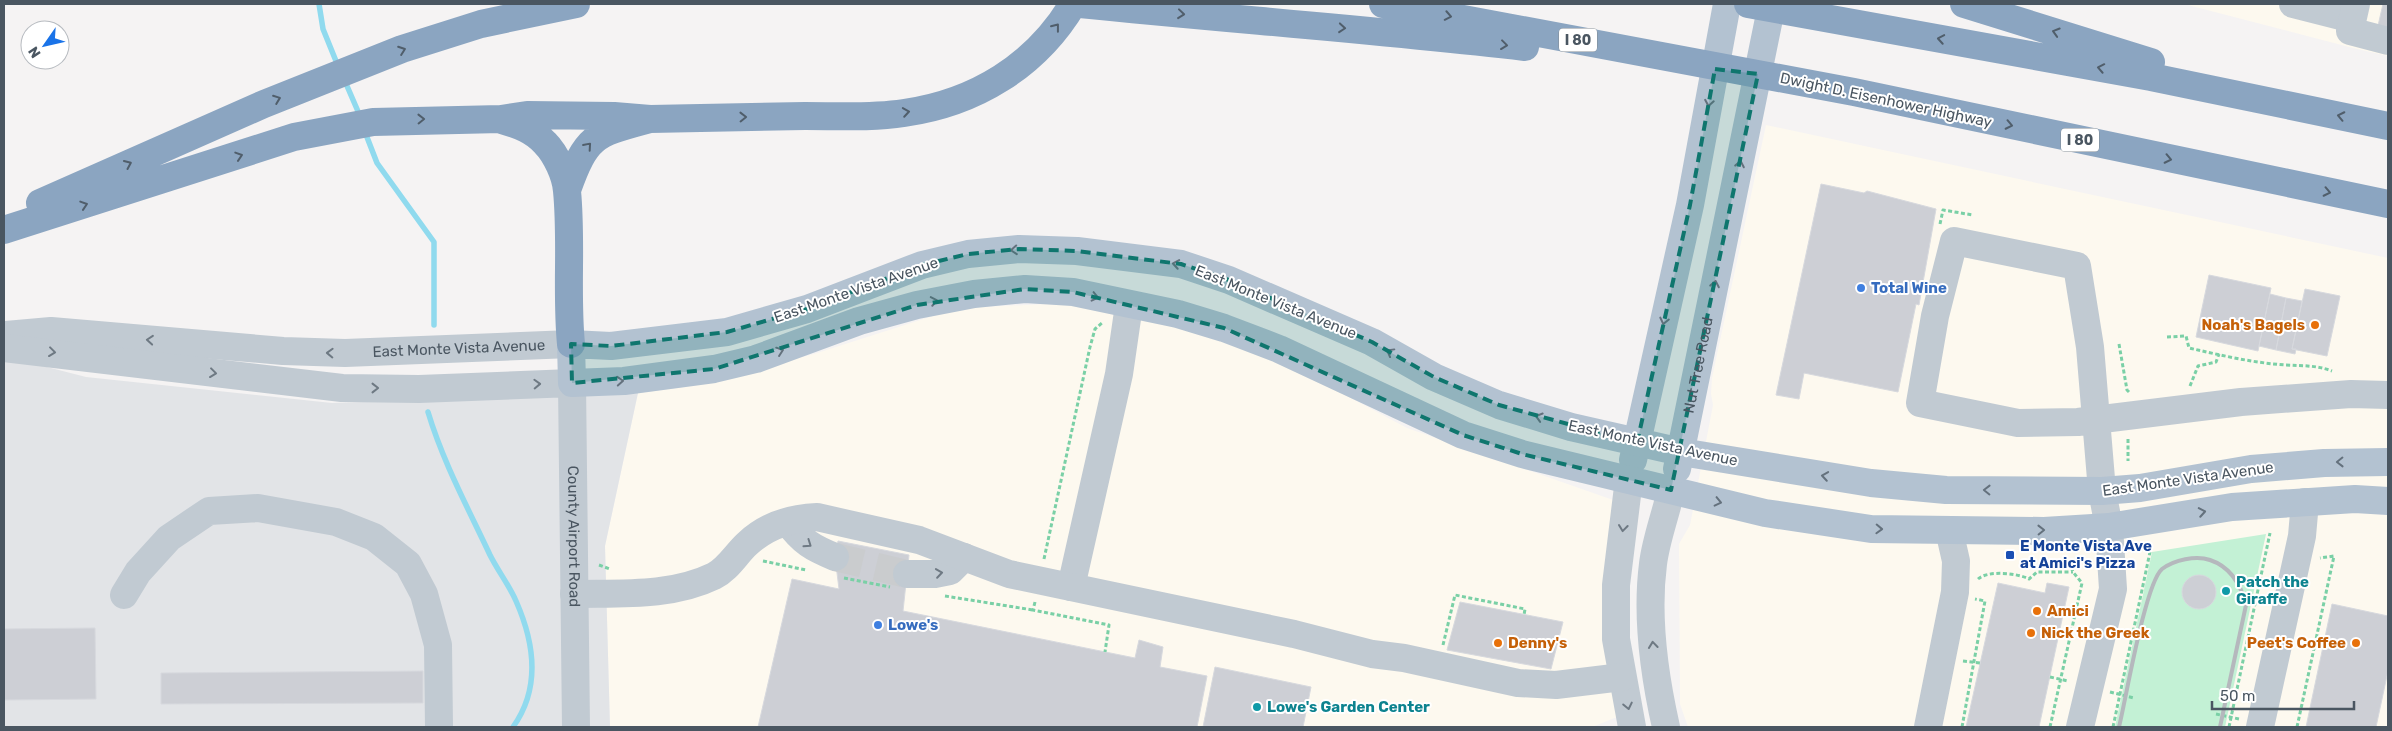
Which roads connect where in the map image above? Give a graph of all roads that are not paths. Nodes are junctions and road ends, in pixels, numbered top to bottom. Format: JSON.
{"nodes":[{"id":1,"x":576,"y":4,"type":"edge"},
{"id":2,"x":1072,"y":4,"type":"edge"},
{"id":3,"x":1080,"y":4,"type":"edge"},
{"id":4,"x":1383,"y":4,"type":"edge"},
{"id":5,"x":1727,"y":4,"type":"edge"},
{"id":6,"x":1748,"y":4,"type":"edge"},
{"id":7,"x":1772,"y":4,"type":"edge"},
{"id":8,"x":1964,"y":4,"type":"edge"},
{"id":9,"x":2293,"y":4,"type":"edge"},
{"id":10,"x":2354,"y":12,"type":"edge"},
{"id":11,"x":2388,"y":41,"type":"edge"},
{"id":12,"x":1772,"y":76,"type":"junction"},
{"id":13,"x":2269,"y":100,"type":"junction"},
{"id":14,"x":501,"y":119,"type":"junction"},
{"id":15,"x":650,"y":119,"type":"junction"},
{"id":16,"x":2388,"y":126,"type":"edge"},
{"id":17,"x":567,"y":190,"type":"junction"},
{"id":18,"x":2388,"y":204,"type":"edge"},
{"id":19,"x":4,"y":219,"type":"edge"},
{"id":20,"x":4,"y":230,"type":"edge"},
{"id":21,"x":1128,"y":305,"type":"junction"},
{"id":22,"x":4,"y":336,"type":"edge"},
{"id":23,"x":571,"y":344,"type":"junction"},
{"id":24,"x":4,"y":348,"type":"edge"},
{"id":25,"x":572,"y":383,"type":"junction"},
{"id":26,"x":2388,"y":396,"type":"edge"},
{"id":27,"x":2096,"y":419,"type":"junction"},
{"id":28,"x":1636,"y":443,"type":"junction"},
{"id":29,"x":1681,"y":452,"type":"junction"},
{"id":30,"x":2388,"y":462,"type":"edge"},
{"id":31,"x":1629,"y":479,"type":"junction"},
{"id":32,"x":1671,"y":490,"type":"junction"},
{"id":33,"x":2102,"y":491,"type":"junction"},
{"id":34,"x":2388,"y":501,"type":"edge"},
{"id":35,"x":2305,"y":502,"type":"junction"},
{"id":36,"x":788,"y":522,"type":"junction"},
{"id":37,"x":2109,"y":526,"type":"junction"},
{"id":38,"x":1949,"y":530,"type":"junction"},
{"id":39,"x":964,"y":557,"type":"junction"},
{"id":40,"x":830,"y":569,"type":"tunnel mouth"},
{"id":41,"x":903,"y":581,"type":"tunnel mouth"},
{"id":42,"x":1071,"y":587,"type":"junction"},
{"id":43,"x":574,"y":594,"type":"junction"},
{"id":44,"x":124,"y":595,"type":"dead end"},
{"id":45,"x":1622,"y":677,"type":"junction"},
{"id":46,"x":439,"y":727,"type":"edge"},
{"id":47,"x":576,"y":727,"type":"edge"},
{"id":48,"x":1632,"y":727,"type":"edge"},
{"id":49,"x":1666,"y":727,"type":"edge"},
{"id":50,"x":1928,"y":727,"type":"edge"},
{"id":51,"x":2080,"y":727,"type":"edge"},
{"id":52,"x":2260,"y":727,"type":"edge"}],
"edges":[{"from":19,"to":1,"type":"highway","one_way":true},
{"from":15,"to":2,"type":"highway","one_way":true},
{"from":3,"to":12,"type":"highway","one_way":true},
{"from":4,"to":12,"type":"highway","name":"Dwight D. Eisenhower Highway","number":"I 80","one_way":true},
{"from":5,"to":28,"type":"main road","one_way":true},
{"from":13,"to":6,"type":"highway","one_way":true},
{"from":29,"to":7,"type":"main road","name":"Nut Tree Road","one_way":true},
{"from":13,"to":8,"type":"highway","one_way":true},
{"from":9,"to":10,"type":"street"},
{"from":10,"to":11,"type":"street"},
{"from":12,"to":18,"type":"highway","name":"Dwight D. Eisenhower Highway","number":"I 80","one_way":true},
{"from":16,"to":13,"type":"highway","one_way":true},
{"from":14,"to":15,"type":"highway"},
{"from":14,"to":17,"type":"highway"},
{"from":20,"to":14,"type":"highway","one_way":true},
{"from":17,"to":15,"type":"highway","one_way":true},
{"from":17,"to":23,"type":"highway"},
{"from":25,"to":21,"type":"main road","name":"East Monte Vista Avenue","one_way":true},
{"from":21,"to":31,"type":"main road","name":"East Monte Vista Avenue"},
{"from":21,"to":42,"type":"street"},
{"from":23,"to":22,"type":"street","name":"East Monte Vista Avenue","one_way":true},
{"from":23,"to":25,"type":"main road","name":"County Airport Road"},
{"from":28,"to":23,"type":"main road","name":"East Monte Vista Avenue","one_way":true},
{"from":24,"to":25,"type":"street","name":"East Monte Vista Avenue","one_way":true},
{"from":25,"to":43,"type":"street","name":"County Airport Road"},
{"from":26,"to":27,"type":"street"},
{"from":27,"to":27,"type":"street"},
{"from":27,"to":33,"type":"street"},
{"from":28,"to":29,"type":"main road","name":"East Monte Vista Avenue"},
{"from":28,"to":31,"type":"main road"},
{"from":29,"to":32,"type":"main road","name":"Nut Tree Road"},
{"from":33,"to":29,"type":"main road","name":"East Monte Vista Avenue","one_way":true},
{"from":30,"to":33,"type":"main road","name":"East Monte Vista Avenue","one_way":true},
{"from":31,"to":32,"type":"main road","name":"East Monte Vista Avenue"},
{"from":31,"to":45,"type":"street","one_way":true},
{"from":32,"to":38,"type":"main road","name":"East Monte Vista Avenue","one_way":true},
{"from":49,"to":32,"type":"street","name":"Nut Tree Road","one_way":true},
{"from":33,"to":37,"type":"street"},
{"from":34,"to":35,"type":"main road","name":"East Monte Vista Avenue"},
{"from":37,"to":35,"type":"main road","name":"East Monte Vista Avenue","one_way":true},
{"from":35,"to":52,"type":"street"},
{"from":36,"to":39,"type":"street"},
{"from":36,"to":40,"type":"street","one_way":true},
{"from":36,"to":43,"type":"street"},
{"from":38,"to":37,"type":"main road","name":"East Monte Vista Avenue","one_way":true},
{"from":37,"to":51,"type":"street"},
{"from":38,"to":50,"type":"street"},
{"from":41,"to":39,"type":"street","one_way":true},
{"from":39,"to":42,"type":"street"},
{"from":42,"to":45,"type":"street"},
{"from":43,"to":47,"type":"street","name":"County Airport Road"},
{"from":44,"to":46,"type":"street"},
{"from":45,"to":48,"type":"street","one_way":true}]}
